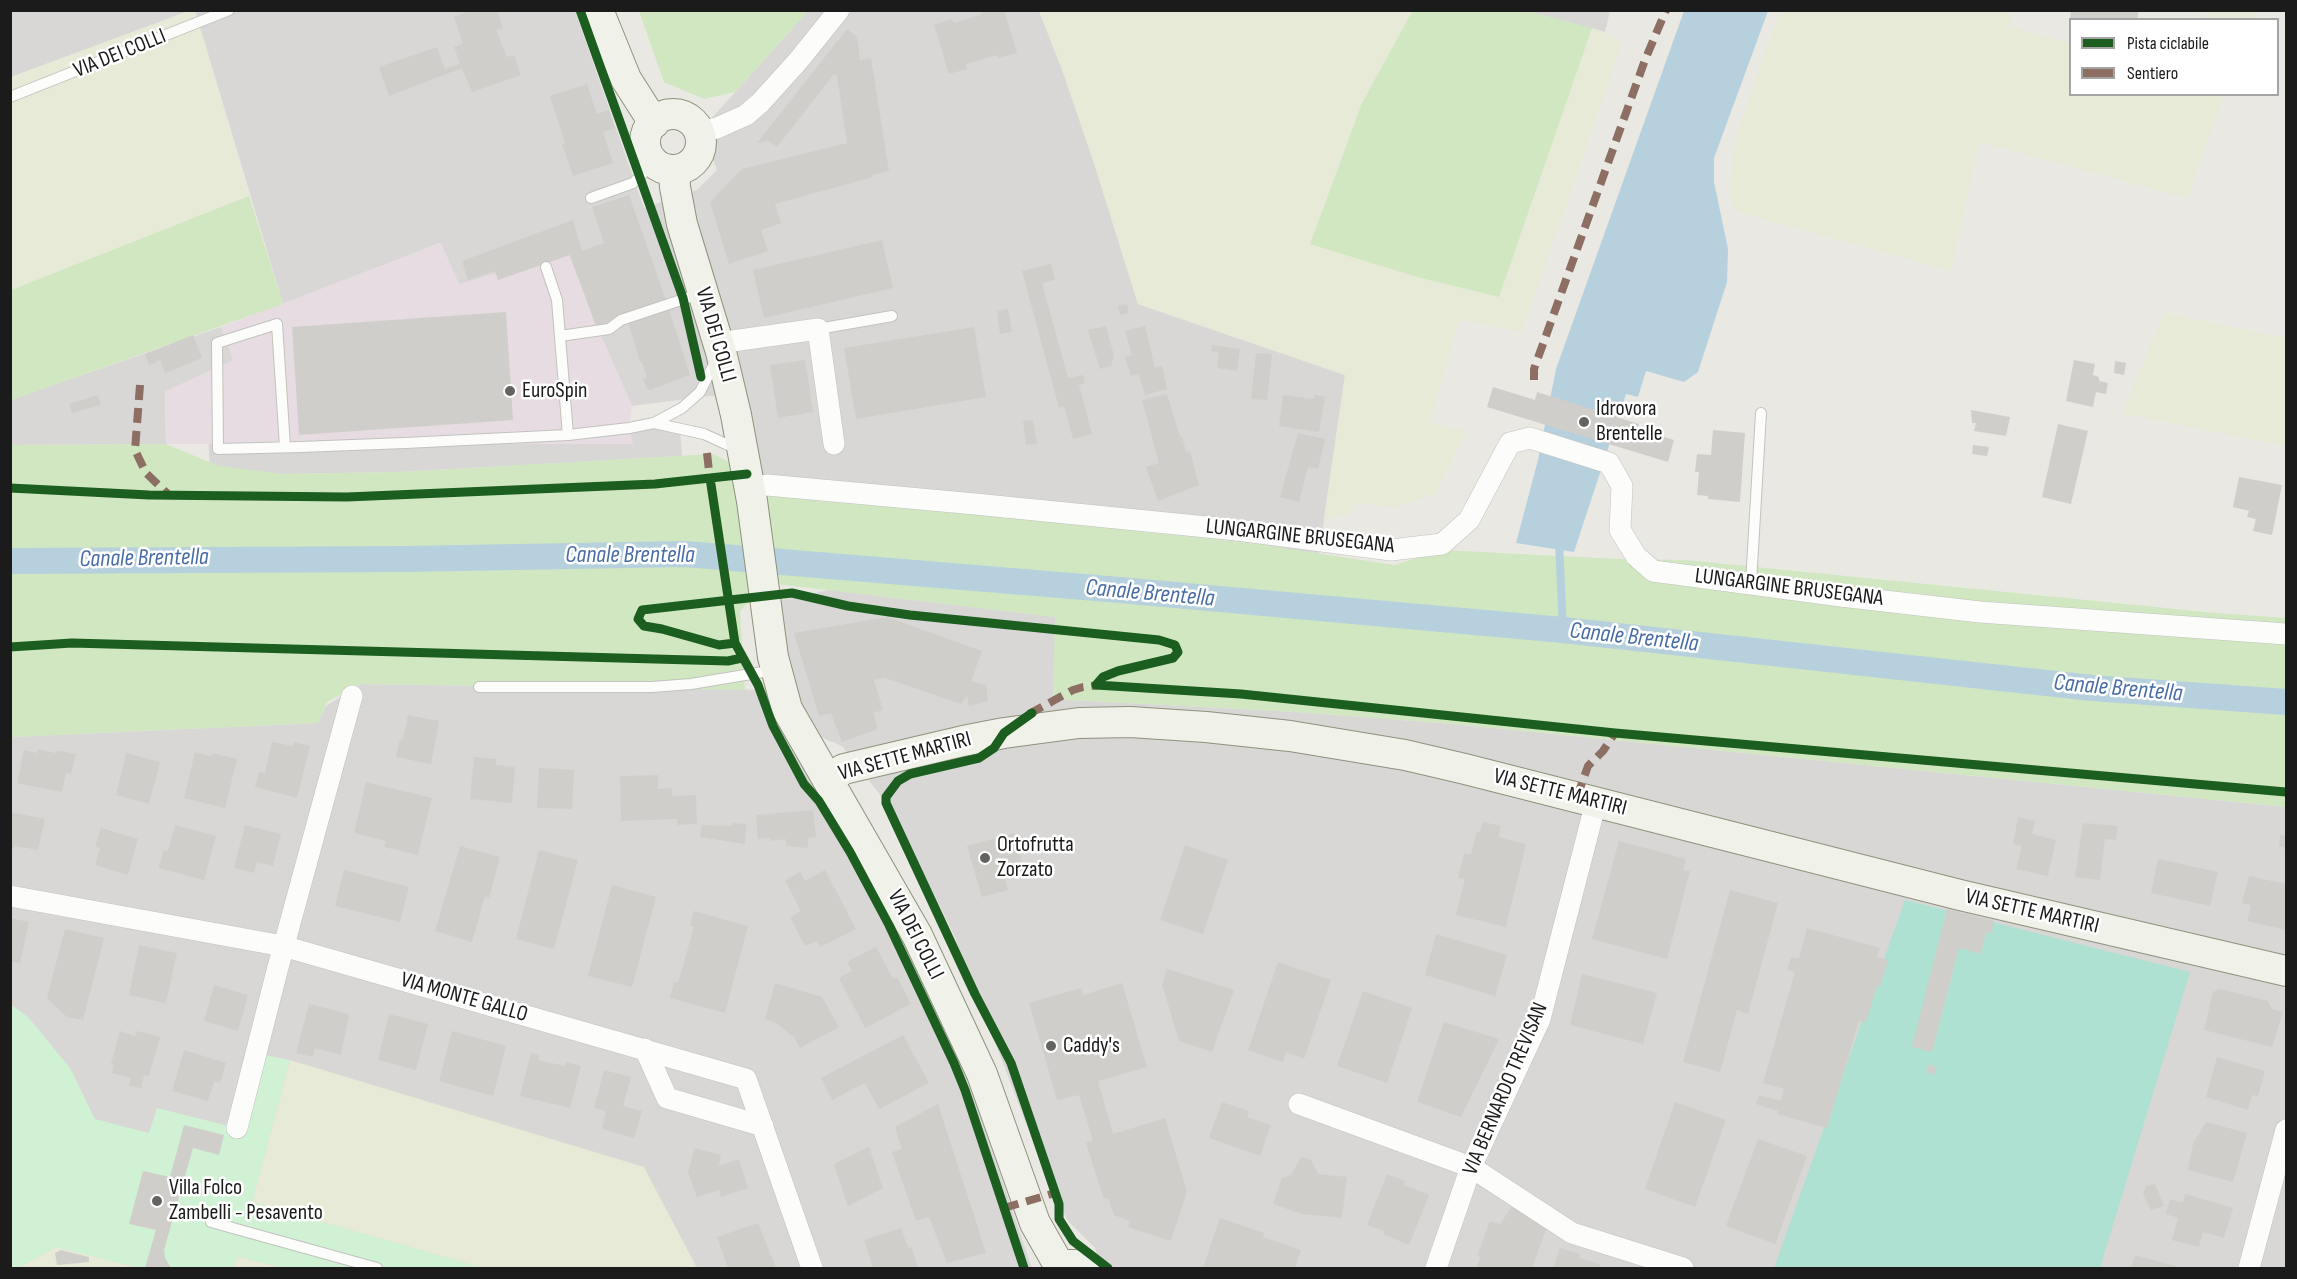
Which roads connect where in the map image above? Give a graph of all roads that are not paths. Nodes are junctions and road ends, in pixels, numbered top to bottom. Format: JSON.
{"nodes":[{"id":1,"x":229,"y":10,"type":"edge"},
{"id":2,"x":598,"y":10,"type":"edge"},
{"id":3,"x":839,"y":10,"type":"edge"},
{"id":4,"x":10,"y":97,"type":"edge"},
{"id":5,"x":654,"y":123,"type":"junction"},
{"id":6,"x":700,"y":132,"type":"junction"},
{"id":7,"x":664,"y":167,"type":"junction"},
{"id":8,"x":591,"y":198,"type":"dead end"},
{"id":9,"x":546,"y":267,"type":"dead end"},
{"id":10,"x":703,"y":293,"type":"junction"},
{"id":11,"x":892,"y":316,"type":"dead end"},
{"id":12,"x":818,"y":329,"type":"junction"},
{"id":13,"x":560,"y":336,"type":"junction"},
{"id":14,"x":719,"y":347,"type":"junction"},
{"id":15,"x":1761,"y":413,"type":"dead end"},
{"id":16,"x":654,"y":423,"type":"junction"},
{"id":17,"x":568,"y":435,"type":"junction"},
{"id":18,"x":834,"y":444,"type":"dead end"},
{"id":19,"x":285,"y":447,"type":"junction"},
{"id":20,"x":743,"y":452,"type":"junction"},
{"id":21,"x":750,"y":494,"type":"junction"},
{"id":22,"x":1751,"y":582,"type":"junction"},
{"id":23,"x":2286,"y":634,"type":"edge"},
{"id":24,"x":774,"y":663,"type":"junction"},
{"id":25,"x":479,"y":687,"type":"dead end"},
{"id":26,"x":352,"y":696,"type":"dead end"},
{"id":27,"x":827,"y":778,"type":"junction"},
{"id":28,"x":1596,"y":802,"type":"junction"},
{"id":29,"x":10,"y":896,"type":"edge"},
{"id":30,"x":283,"y":946,"type":"junction"},
{"id":31,"x":2286,"y":971,"type":"edge"},
{"id":32,"x":645,"y":1049,"type":"junction"},
{"id":33,"x":1299,"y":1104,"type":"dead end"},
{"id":34,"x":762,"y":1125,"type":"junction"},
{"id":35,"x":237,"y":1128,"type":"dead end"},
{"id":36,"x":2286,"y":1130,"type":"edge"},
{"id":37,"x":1471,"y":1167,"type":"junction"},
{"id":38,"x":2280,"y":1178,"type":"edge"},
{"id":39,"x":211,"y":1222,"type":"dead end"},
{"id":40,"x":1067,"y":1268,"type":"edge"},
{"id":41,"x":376,"y":1269,"type":"edge"},
{"id":42,"x":812,"y":1269,"type":"edge"},
{"id":43,"x":1436,"y":1269,"type":"edge"},
{"id":44,"x":1683,"y":1269,"type":"edge"},
{"id":45,"x":2248,"y":1269,"type":"edge"}],
"edges":[{"from":1,"to":4,"type":"lane","name":"VIA DEI COLLI"},
{"from":2,"to":5,"type":"main road"},
{"from":3,"to":6,"type":"street"},
{"from":5,"to":6,"type":"main road"},
{"from":5,"to":7,"type":"main road","name":"VIA DEI COLLI"},
{"from":6,"to":7,"type":"main road"},
{"from":7,"to":8,"type":"lane"},
{"from":7,"to":10,"type":"main road","name":"VIA DEI COLLI"},
{"from":9,"to":13,"type":"lane"},
{"from":10,"to":13,"type":"lane"},
{"from":10,"to":14,"type":"main road","name":"VIA DEI COLLI"},
{"from":11,"to":12,"type":"lane"},
{"from":12,"to":14,"type":"street"},
{"from":12,"to":18,"type":"street"},
{"from":13,"to":17,"type":"lane"},
{"from":14,"to":16,"type":"lane"},
{"from":14,"to":20,"type":"main road","name":"VIA DEI COLLI"},
{"from":15,"to":22,"type":"lane"},
{"from":16,"to":17,"type":"lane"},
{"from":16,"to":20,"type":"lane"},
{"from":17,"to":19,"type":"lane"},
{"from":19,"to":19,"type":"lane"},
{"from":20,"to":21,"type":"main road","name":"VIA DEI COLLI"},
{"from":21,"to":22,"type":"street","name":"LUNGARGINE BRUSEGANA"},
{"from":21,"to":24,"type":"main road","name":"VIA DEI COLLI"},
{"from":22,"to":23,"type":"street","name":"LUNGARGINE BRUSEGANA"},
{"from":24,"to":25,"type":"lane"},
{"from":24,"to":27,"type":"main road","name":"VIA DEI COLLI"},
{"from":26,"to":30,"type":"street"},
{"from":27,"to":28,"type":"main road","name":"VIA SETTE MARTIRI"},
{"from":27,"to":40,"type":"main road","name":"VIA DEI COLLI"},
{"from":28,"to":31,"type":"main road","name":"VIA SETTE MARTIRI"},
{"from":28,"to":37,"type":"street","name":"VIA BERNARDO TREVISAN"},
{"from":29,"to":30,"type":"street","name":"VIA MONTE GALLO"},
{"from":30,"to":32,"type":"street","name":"VIA MONTE GALLO"},
{"from":30,"to":35,"type":"street"},
{"from":32,"to":34,"type":"street"},
{"from":32,"to":34,"type":"street","name":"VIA MONTE GALLO"},
{"from":33,"to":37,"type":"street"},
{"from":34,"to":42,"type":"street","name":"VIA MONTE GALLO"},
{"from":36,"to":38,"type":"street"},
{"from":37,"to":43,"type":"street","name":"VIA BERNARDO TREVISAN"},
{"from":37,"to":44,"type":"street"},
{"from":38,"to":45,"type":"street"},
{"from":39,"to":41,"type":"lane"}]}
